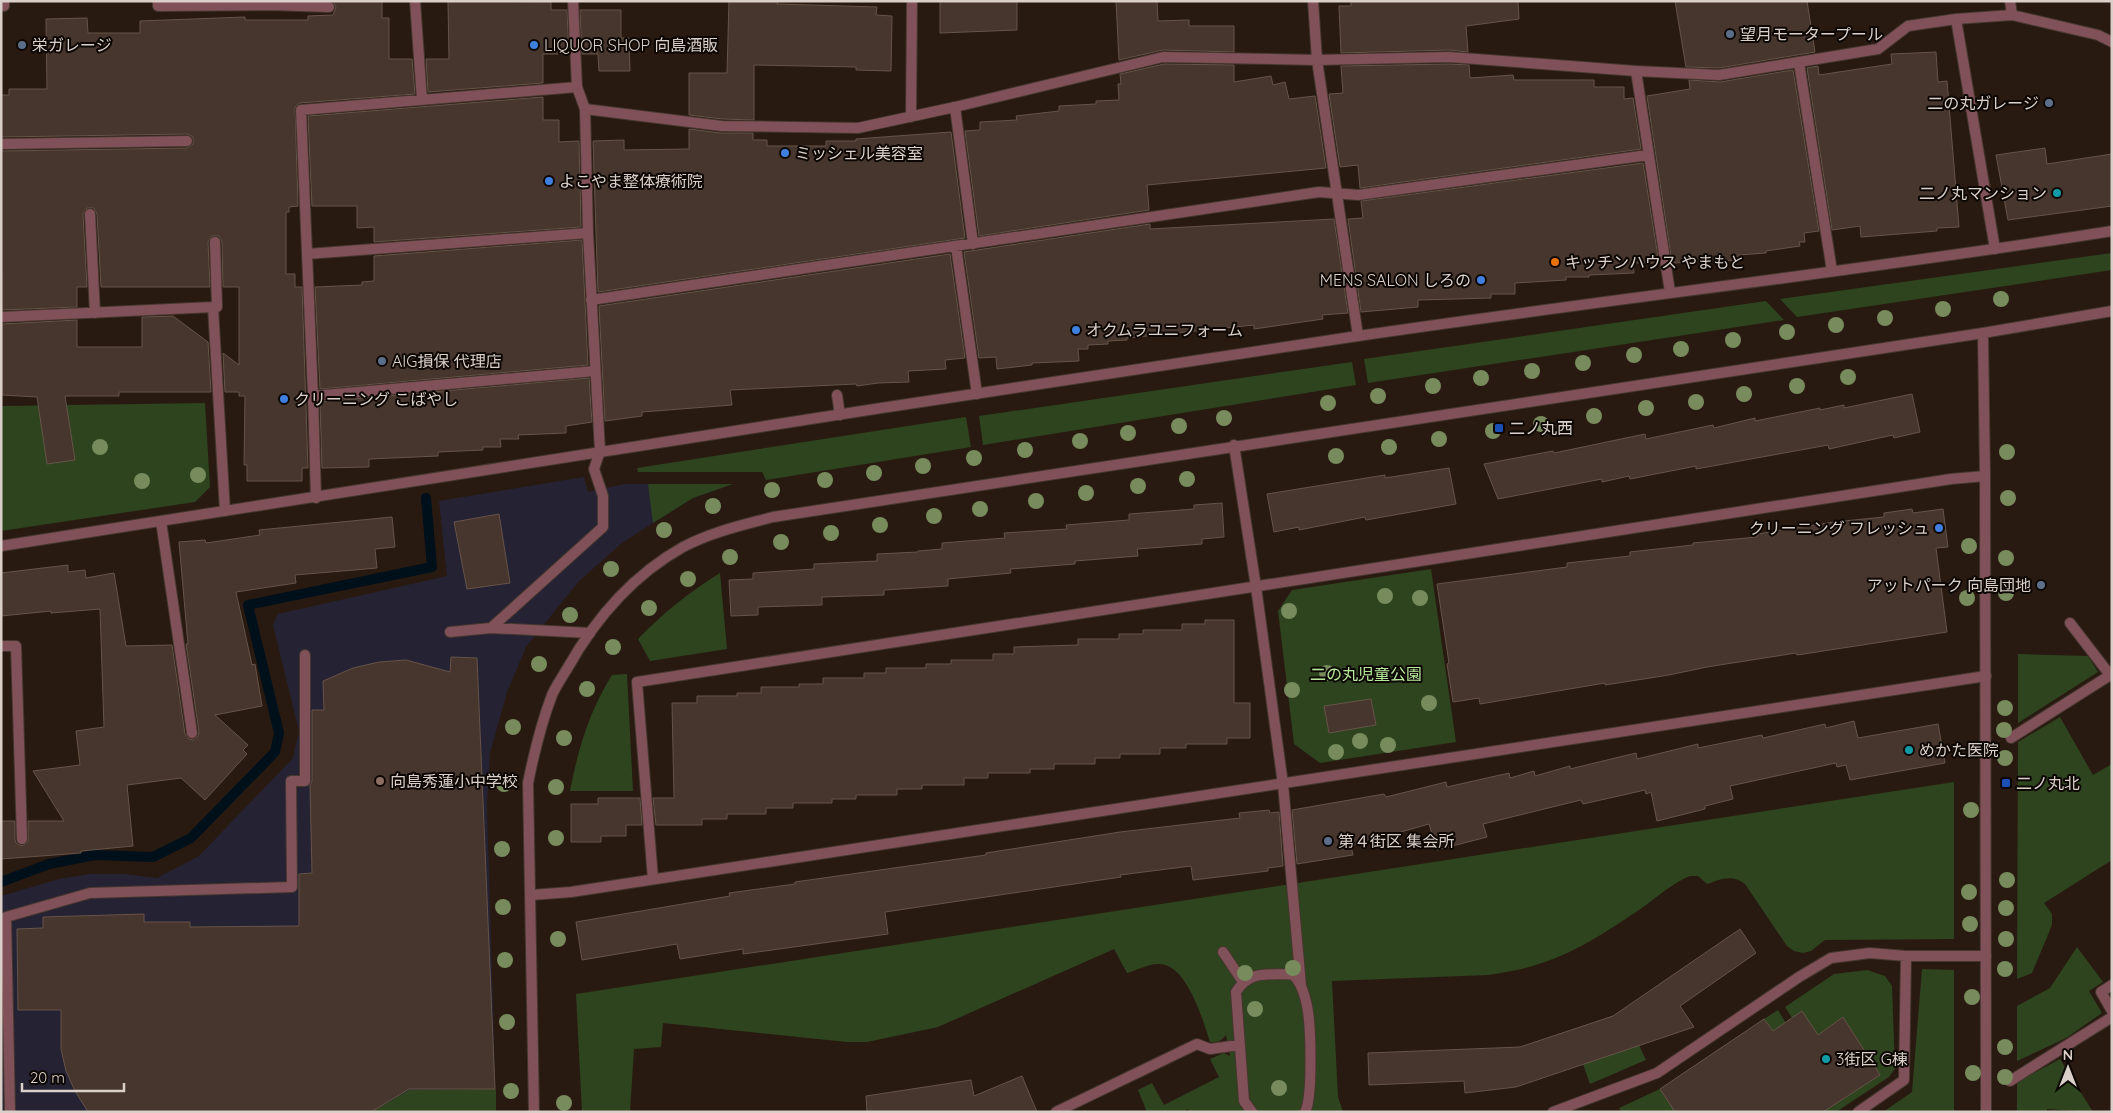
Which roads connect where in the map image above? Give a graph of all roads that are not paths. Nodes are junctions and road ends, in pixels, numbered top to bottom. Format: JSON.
{"nodes":[{"id":1,"x":158,"y":1,"type":"edge"},
{"id":2,"x":415,"y":1,"type":"edge"},
{"id":3,"x":573,"y":1,"type":"edge"},
{"id":4,"x":912,"y":1,"type":"edge"},
{"id":5,"x":1313,"y":1,"type":"edge"},
{"id":6,"x":2010,"y":1,"type":"edge"},
{"id":7,"x":270,"y":3,"type":"edge"},
{"id":8,"x":329,"y":7,"type":"dead end"},
{"id":9,"x":2012,"y":16,"type":"junction"},
{"id":10,"x":1956,"y":19,"type":"junction"},
{"id":11,"x":2112,"y":42,"type":"edge"},
{"id":12,"x":1318,"y":60,"type":"junction"},
{"id":13,"x":1799,"y":63,"type":"junction"},
{"id":14,"x":1636,"y":71,"type":"junction"},
{"id":15,"x":577,"y":87,"type":"junction"},
{"id":16,"x":422,"y":100,"type":"junction"},
{"id":17,"x":955,"y":107,"type":"junction"},
{"id":18,"x":585,"y":109,"type":"junction"},
{"id":19,"x":911,"y":116,"type":"junction"},
{"id":20,"x":187,"y":142,"type":"dead end"},
{"id":21,"x":1,"y":144,"type":"edge"},
{"id":22,"x":1648,"y":154,"type":"junction"},
{"id":23,"x":1338,"y":194,"type":"junction"},
{"id":24,"x":90,"y":214,"type":"dead end"},
{"id":25,"x":2112,"y":231,"type":"edge"},
{"id":26,"x":588,"y":233,"type":"junction"},
{"id":27,"x":215,"y":242,"type":"dead end"},
{"id":28,"x":972,"y":244,"type":"junction"},
{"id":29,"x":956,"y":246,"type":"junction"},
{"id":30,"x":1995,"y":249,"type":"junction"},
{"id":31,"x":307,"y":254,"type":"junction"},
{"id":32,"x":1832,"y":271,"type":"junction"},
{"id":33,"x":1670,"y":292,"type":"junction"},
{"id":34,"x":591,"y":300,"type":"junction"},
{"id":35,"x":213,"y":307,"type":"junction"},
{"id":36,"x":2112,"y":311,"type":"edge"},
{"id":37,"x":95,"y":313,"type":"junction"},
{"id":38,"x":1,"y":317,"type":"edge"},
{"id":39,"x":1983,"y":333,"type":"junction"},
{"id":40,"x":1358,"y":336,"type":"junction"},
{"id":41,"x":595,"y":371,"type":"junction"},
{"id":42,"x":977,"y":394,"type":"junction"},
{"id":43,"x":837,"y":395,"type":"dead end"},
{"id":44,"x":314,"y":396,"type":"junction"},
{"id":45,"x":840,"y":415,"type":"junction"},
{"id":46,"x":1234,"y":445,"type":"junction"},
{"id":47,"x":600,"y":451,"type":"junction"},
{"id":48,"x":1986,"y":476,"type":"junction"},
{"id":49,"x":316,"y":498,"type":"junction"},
{"id":50,"x":225,"y":512,"type":"junction"},
{"id":51,"x":161,"y":521,"type":"junction"},
{"id":52,"x":1,"y":546,"type":"edge"},
{"id":53,"x":1256,"y":587,"type":"junction"},
{"id":54,"x":2070,"y":623,"type":"dead end"},
{"id":55,"x":491,"y":628,"type":"junction"},
{"id":56,"x":450,"y":632,"type":"dead end"},
{"id":57,"x":590,"y":633,"type":"junction"},
{"id":58,"x":1,"y":646,"type":"edge"},
{"id":59,"x":304,"y":655,"type":"dead end"},
{"id":60,"x":2111,"y":675,"type":"edge"},
{"id":61,"x":1986,"y":676,"type":"junction"},
{"id":62,"x":192,"y":733,"type":"dead end"},
{"id":63,"x":2011,"y":738,"type":"dead end"},
{"id":64,"x":1283,"y":784,"type":"junction"},
{"id":65,"x":22,"y":839,"type":"dead end"},
{"id":66,"x":653,"y":879,"type":"junction"},
{"id":67,"x":531,"y":895,"type":"junction"},
{"id":68,"x":1223,"y":952,"type":"dead end"},
{"id":69,"x":1906,"y":956,"type":"junction"},
{"id":70,"x":1986,"y":956,"type":"junction"},
{"id":71,"x":1243,"y":982,"type":"junction"},
{"id":72,"x":2112,"y":985,"type":"edge"},
{"id":73,"x":1301,"y":988,"type":"junction"},
{"id":74,"x":2112,"y":1010,"type":"edge"},
{"id":75,"x":2112,"y":1017,"type":"edge"},
{"id":76,"x":1239,"y":1045,"type":"junction"},
{"id":77,"x":2010,"y":1081,"type":"dead end"},
{"id":78,"x":1310,"y":1089,"type":"junction"},
{"id":79,"x":1244,"y":1106,"type":"edge"},
{"id":80,"x":10,"y":1112,"type":"edge"},
{"id":81,"x":534,"y":1112,"type":"edge"},
{"id":82,"x":1056,"y":1112,"type":"edge"},
{"id":83,"x":1252,"y":1112,"type":"edge"},
{"id":84,"x":1305,"y":1112,"type":"edge"},
{"id":85,"x":1312,"y":1112,"type":"edge"},
{"id":86,"x":1553,"y":1112,"type":"edge"},
{"id":87,"x":1858,"y":1112,"type":"edge"},
{"id":88,"x":1986,"y":1112,"type":"edge"}],
"edges":[{"from":1,"to":7,"type":"street"},
{"from":2,"to":16,"type":"street"},
{"from":3,"to":15,"type":"street"},
{"from":4,"to":19,"type":"street"},
{"from":5,"to":12,"type":"street"},
{"from":6,"to":9,"type":"street"},
{"from":7,"to":8,"type":"street"},
{"from":9,"to":10,"type":"street"},
{"from":9,"to":11,"type":"street"},
{"from":10,"to":13,"type":"street"},
{"from":10,"to":30,"type":"street"},
{"from":12,"to":14,"type":"street"},
{"from":12,"to":17,"type":"street"},
{"from":12,"to":23,"type":"street"},
{"from":13,"to":14,"type":"street"},
{"from":13,"to":32,"type":"street"},
{"from":14,"to":22,"type":"street"},
{"from":15,"to":16,"type":"street"},
{"from":15,"to":18,"type":"street"},
{"from":16,"to":31,"type":"street"},
{"from":17,"to":19,"type":"street"},
{"from":17,"to":28,"type":"street"},
{"from":18,"to":19,"type":"street"},
{"from":18,"to":26,"type":"street"},
{"from":20,"to":21,"type":"street"},
{"from":22,"to":23,"type":"street"},
{"from":22,"to":33,"type":"street"},
{"from":23,"to":28,"type":"street"},
{"from":23,"to":40,"type":"street"},
{"from":24,"to":37,"type":"street"},
{"from":25,"to":30,"type":"street"},
{"from":26,"to":31,"type":"street"},
{"from":26,"to":34,"type":"street"},
{"from":27,"to":35,"type":"street"},
{"from":28,"to":29,"type":"street"},
{"from":29,"to":34,"type":"street"},
{"from":29,"to":42,"type":"street"},
{"from":30,"to":32,"type":"street"},
{"from":31,"to":44,"type":"street"},
{"from":32,"to":33,"type":"street"},
{"from":33,"to":40,"type":"street"},
{"from":34,"to":41,"type":"street"},
{"from":35,"to":37,"type":"street"},
{"from":35,"to":50,"type":"street"},
{"from":36,"to":39,"type":"street"},
{"from":37,"to":38,"type":"street"},
{"from":39,"to":46,"type":"street"},
{"from":39,"to":48,"type":"street"},
{"from":40,"to":42,"type":"street"},
{"from":41,"to":44,"type":"street"},
{"from":41,"to":47,"type":"street"},
{"from":42,"to":45,"type":"street"},
{"from":43,"to":45,"type":"street"},
{"from":44,"to":49,"type":"street"},
{"from":45,"to":47,"type":"street"},
{"from":46,"to":53,"type":"street"},
{"from":46,"to":57,"type":"street"},
{"from":47,"to":49,"type":"street"},
{"from":47,"to":55,"type":"street"},
{"from":48,"to":53,"type":"street"},
{"from":48,"to":61,"type":"street"},
{"from":49,"to":50,"type":"street"},
{"from":50,"to":51,"type":"street"},
{"from":51,"to":52,"type":"street"},
{"from":51,"to":62,"type":"street"},
{"from":53,"to":64,"type":"street"},
{"from":53,"to":66,"type":"street"},
{"from":54,"to":60,"type":"street"},
{"from":55,"to":56,"type":"street"},
{"from":55,"to":57,"type":"street"},
{"from":57,"to":67,"type":"street"},
{"from":58,"to":65,"type":"street"},
{"from":59,"to":80,"type":"street"},
{"from":60,"to":63,"type":"street"},
{"from":61,"to":64,"type":"street"},
{"from":61,"to":70,"type":"street"},
{"from":64,"to":66,"type":"street"},
{"from":64,"to":73,"type":"street"},
{"from":66,"to":67,"type":"street"},
{"from":67,"to":81,"type":"street"},
{"from":68,"to":71,"type":"street"},
{"from":69,"to":70,"type":"street"},
{"from":69,"to":86,"type":"street"},
{"from":69,"to":87,"type":"street"},
{"from":70,"to":88,"type":"street"},
{"from":71,"to":73,"type":"street"},
{"from":71,"to":76,"type":"street"},
{"from":72,"to":74,"type":"street"},
{"from":73,"to":78,"type":"street"},
{"from":75,"to":77,"type":"street"},
{"from":76,"to":79,"type":"street"},
{"from":76,"to":82,"type":"street"},
{"from":78,"to":84,"type":"street"},
{"from":78,"to":85,"type":"street"},
{"from":79,"to":83,"type":"street"}]}
